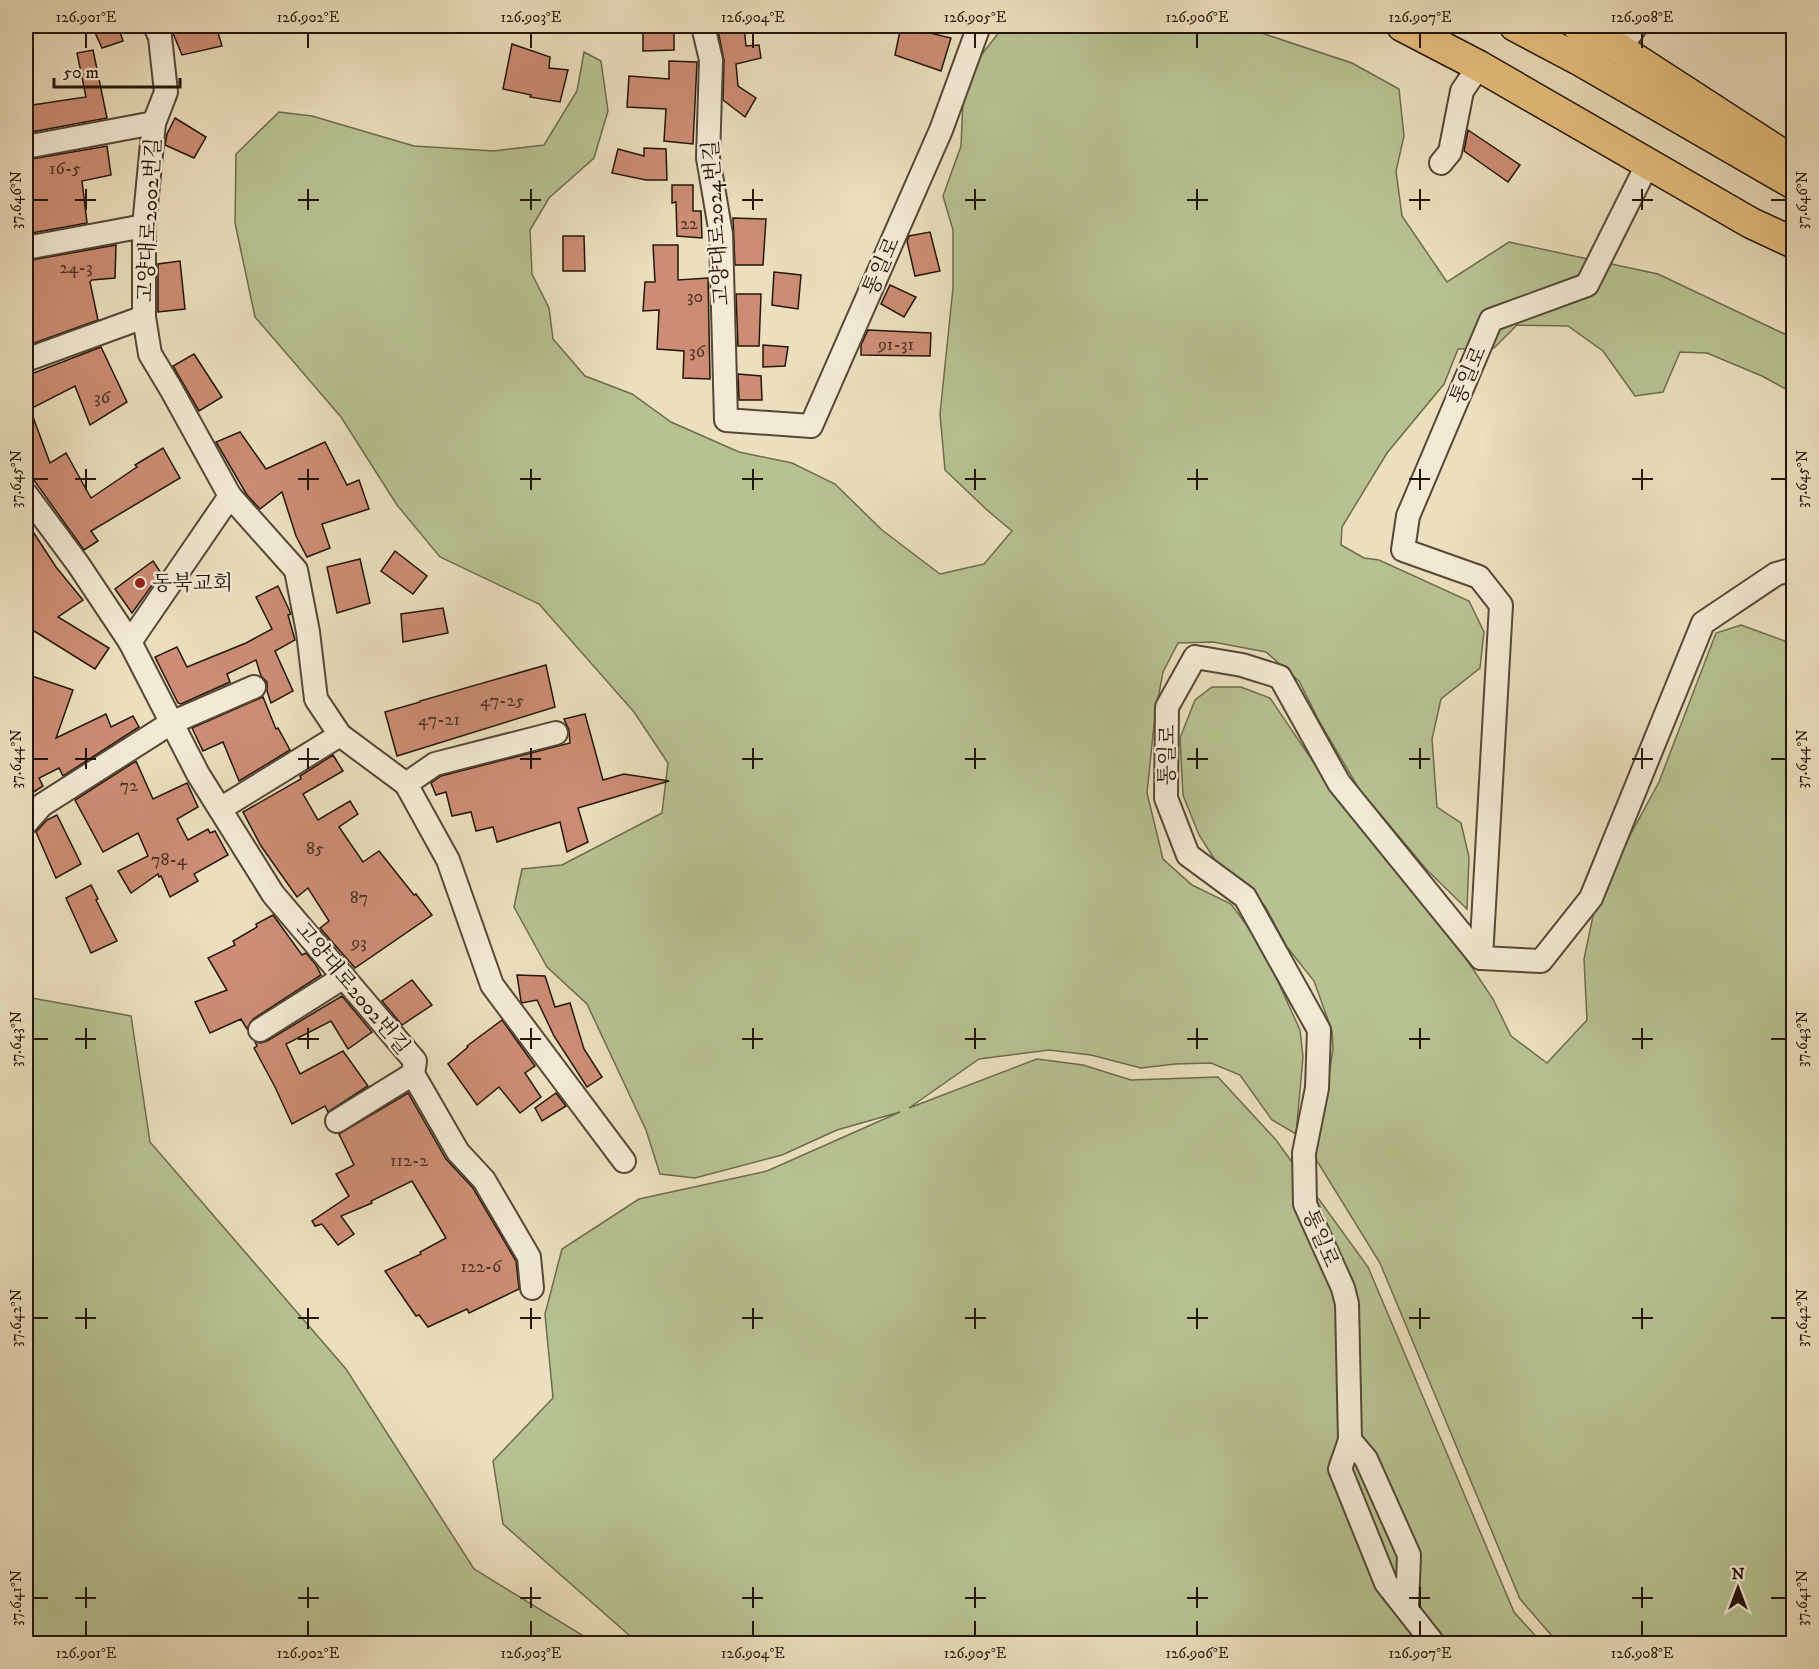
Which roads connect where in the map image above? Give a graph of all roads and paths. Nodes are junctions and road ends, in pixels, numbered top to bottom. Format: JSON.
{"nodes":[{"id":1,"x":155,"y":26,"type":"edge"},
{"id":2,"x":703,"y":26,"type":"edge"},
{"id":3,"x":979,"y":26,"type":"edge"},
{"id":4,"x":1402,"y":26,"type":"edge"},
{"id":5,"x":1443,"y":26,"type":"edge"},
{"id":6,"x":1515,"y":26,"type":"edge"},
{"id":7,"x":1578,"y":26,"type":"edge"},
{"id":8,"x":1628,"y":37,"type":"edge"},
{"id":9,"x":1479,"y":66,"type":"junction"},
{"id":10,"x":154,"y":123,"type":"junction"},
{"id":11,"x":26,"y":147,"type":"edge"},
{"id":12,"x":1794,"y":162,"type":"edge"},
{"id":13,"x":1441,"y":163,"type":"dead end"},
{"id":14,"x":1647,"y":165,"type":"junction"},
{"id":15,"x":1794,"y":184,"type":"edge"},
{"id":16,"x":144,"y":226,"type":"junction"},
{"id":17,"x":1794,"y":231,"type":"edge"},
{"id":18,"x":1794,"y":243,"type":"edge"},
{"id":19,"x":26,"y":248,"type":"edge"},
{"id":20,"x":144,"y":317,"type":"junction"},
{"id":21,"x":26,"y":360,"type":"edge"},
{"id":22,"x":726,"y":420,"type":"joint"},
{"id":23,"x":26,"y":494,"type":"edge"},
{"id":24,"x":230,"y":496,"type":"junction"},
{"id":25,"x":1794,"y":569,"type":"edge"},
{"id":26,"x":130,"y":642,"type":"junction"},
{"id":27,"x":254,"y":687,"type":"dead end"},
{"id":28,"x":171,"y":723,"type":"junction"},
{"id":29,"x":556,"y":733,"type":"dead end"},
{"id":30,"x":340,"y":735,"type":"junction"},
{"id":31,"x":406,"y":784,"type":"junction"},
{"id":32,"x":219,"y":809,"type":"junction"},
{"id":33,"x":26,"y":823,"type":"edge"},
{"id":34,"x":1481,"y":958,"type":"junction"},
{"id":35,"x":344,"y":977,"type":"junction"},
{"id":36,"x":260,"y":1030,"type":"dead end"},
{"id":37,"x":413,"y":1074,"type":"junction"},
{"id":38,"x":337,"y":1121,"type":"dead end"},
{"id":39,"x":624,"y":1161,"type":"dead end"},
{"id":40,"x":532,"y":1288,"type":"dead end"},
{"id":41,"x":1350,"y":1440,"type":"junction"},
{"id":42,"x":1407,"y":1607,"type":"junction"},
{"id":43,"x":1434,"y":1644,"type":"edge"}],
"edges":[{"from":1,"to":10,"type":"street","name":"고양대로2002번길"},
{"from":2,"to":22,"type":"street","name":"고양대로2024번길"},
{"from":3,"to":22,"type":"street","name":"통일로"},
{"from":4,"to":9,"type":"main road"},
{"from":5,"to":17,"type":"main road"},
{"from":6,"to":15,"type":"main road"},
{"from":7,"to":8,"type":"main road"},
{"from":8,"to":12,"type":"main road"},
{"from":9,"to":13,"type":"street"},
{"from":9,"to":14,"type":"main road"},
{"from":10,"to":11,"type":"street","name":"고양대로2002번길"},
{"from":10,"to":16,"type":"street","name":"고양대로2002번길"},
{"from":14,"to":18,"type":"main road"},
{"from":14,"to":34,"type":"street","name":"통일로"},
{"from":16,"to":19,"type":"street"},
{"from":16,"to":20,"type":"street","name":"고양대로2002번길"},
{"from":20,"to":21,"type":"street","name":"고양대로2002번길"},
{"from":20,"to":24,"type":"street","name":"고양대로2002번길"},
{"from":23,"to":26,"type":"street","name":"고양대로2002번길"},
{"from":24,"to":26,"type":"street"},
{"from":24,"to":30,"type":"street","name":"고양대로2002번길"},
{"from":25,"to":34,"type":"street"},
{"from":26,"to":28,"type":"street","name":"고양대로2002번길"},
{"from":27,"to":28,"type":"street"},
{"from":28,"to":32,"type":"street","name":"고양대로2002번길"},
{"from":28,"to":33,"type":"street"},
{"from":29,"to":31,"type":"street"},
{"from":30,"to":31,"type":"street","name":"고양대로2002번길"},
{"from":30,"to":32,"type":"street"},
{"from":31,"to":39,"type":"street","name":"고양대로2002번길"},
{"from":32,"to":35,"type":"street","name":"고양대로2002번길"},
{"from":34,"to":41,"type":"street","name":"통일로"},
{"from":35,"to":36,"type":"street"},
{"from":35,"to":37,"type":"street","name":"고양대로2002번길"},
{"from":37,"to":38,"type":"street"},
{"from":37,"to":40,"type":"street","name":"고양대로2002번길"},
{"from":41,"to":42,"type":"street"},
{"from":41,"to":42,"type":"street"},
{"from":42,"to":43,"type":"street"}]}
